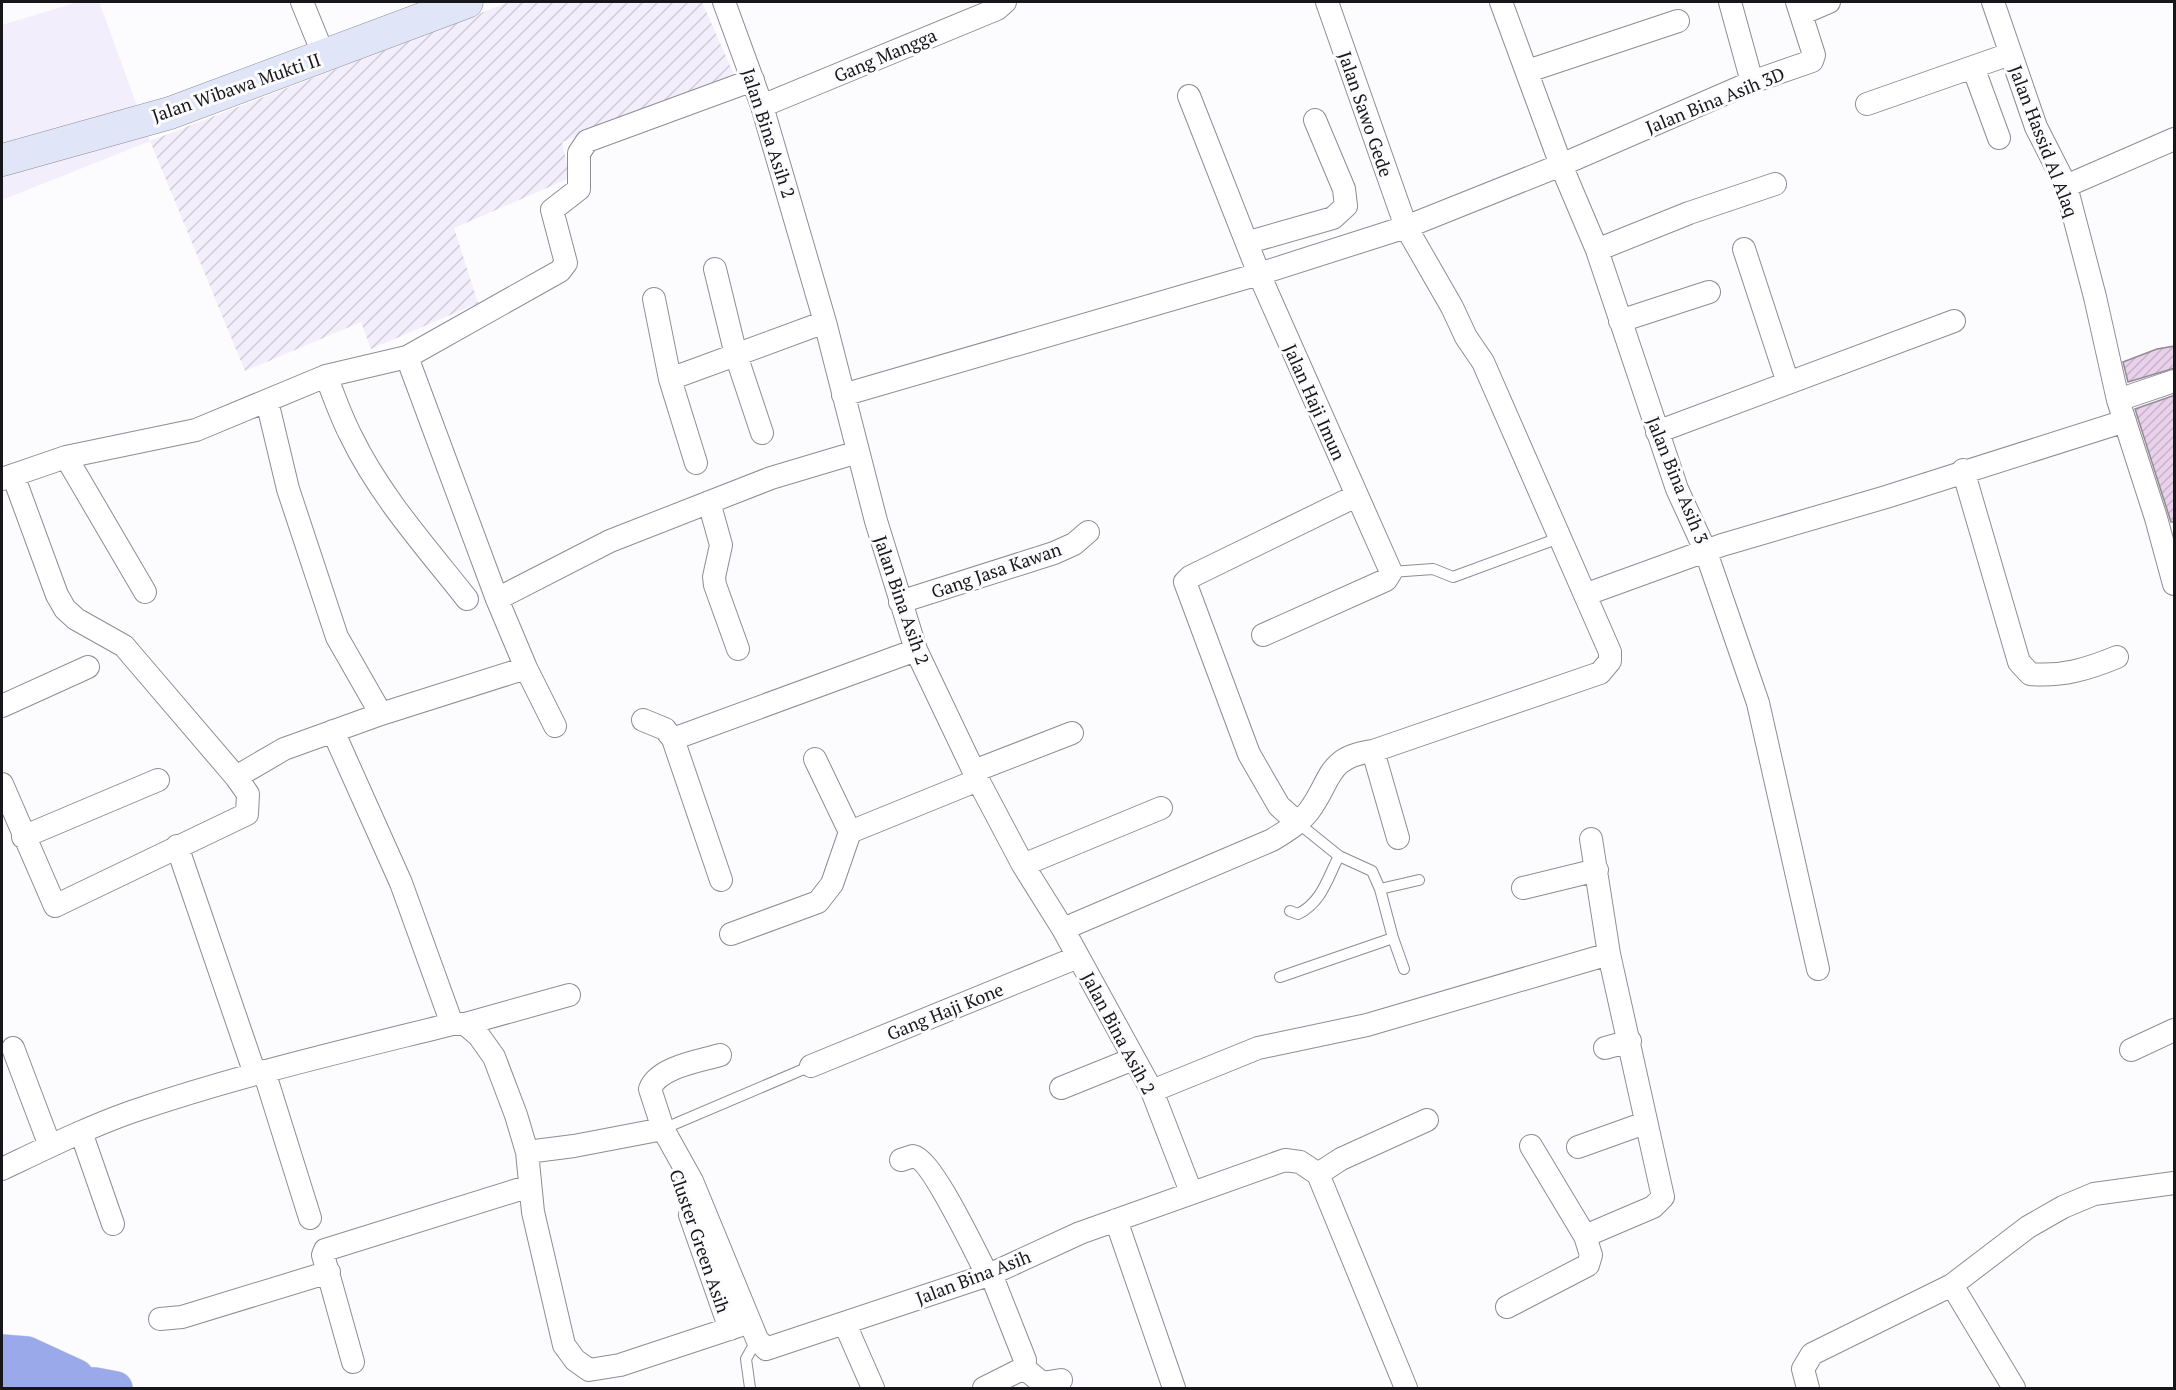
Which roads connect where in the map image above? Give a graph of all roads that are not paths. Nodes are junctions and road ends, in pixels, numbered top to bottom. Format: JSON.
{"nodes":[{"id":1,"x":303,"y":2,"type":"edge"},
{"id":2,"x":467,"y":2,"type":"edge"},
{"id":3,"x":724,"y":2,"type":"edge"},
{"id":4,"x":1005,"y":2,"type":"edge"},
{"id":5,"x":1327,"y":2,"type":"edge"},
{"id":6,"x":1501,"y":2,"type":"edge"},
{"id":7,"x":1730,"y":2,"type":"edge"},
{"id":8,"x":1829,"y":2,"type":"edge"},
{"id":9,"x":1993,"y":2,"type":"edge"},
{"id":10,"x":1799,"y":8,"type":"edge"},
{"id":11,"x":1678,"y":21,"type":"dead end"},
{"id":12,"x":2010,"y":54,"type":"junction"},
{"id":13,"x":324,"y":56,"type":"junction"},
{"id":14,"x":1973,"y":67,"type":"junction"},
{"id":15,"x":1528,"y":71,"type":"junction"},
{"id":16,"x":753,"y":80,"type":"junction"},
{"id":17,"x":1752,"y":82,"type":"junction"},
{"id":18,"x":1189,"y":96,"type":"dead end"},
{"id":19,"x":1867,"y":104,"type":"dead end"},
{"id":20,"x":762,"y":106,"type":"junction"},
{"id":21,"x":1315,"y":120,"type":"dead end"},
{"id":22,"x":1999,"y":138,"type":"dead end"},
{"id":23,"x":2175,"y":140,"type":"edge"},
{"id":24,"x":2,"y":160,"type":"edge"},
{"id":25,"x":1561,"y":165,"type":"junction"},
{"id":26,"x":1775,"y":184,"type":"dead end"},
{"id":27,"x":2066,"y":186,"type":"junction"},
{"id":28,"x":1406,"y":227,"type":"junction"},
{"id":29,"x":1249,"y":242,"type":"junction"},
{"id":30,"x":1744,"y":249,"type":"dead end"},
{"id":31,"x":1597,"y":250,"type":"junction"},
{"id":32,"x":715,"y":269,"type":"dead end"},
{"id":33,"x":1259,"y":274,"type":"junction"},
{"id":34,"x":1709,"y":292,"type":"dead end"},
{"id":35,"x":654,"y":299,"type":"dead end"},
{"id":36,"x":1620,"y":321,"type":"junction"},
{"id":37,"x":1954,"y":321,"type":"dead end"},
{"id":38,"x":825,"y":322,"type":"junction"},
{"id":39,"x":736,"y":355,"type":"junction"},
{"id":40,"x":407,"y":357,"type":"junction"},
{"id":41,"x":326,"y":376,"type":"junction"},
{"id":42,"x":670,"y":379,"type":"junction"},
{"id":43,"x":2175,"y":381,"type":"edge"},
{"id":44,"x":1788,"y":383,"type":"junction"},
{"id":45,"x":843,"y":395,"type":"junction"},
{"id":46,"x":267,"y":401,"type":"junction"},
{"id":47,"x":2121,"y":410,"type":"junction"},
{"id":48,"x":1657,"y":432,"type":"junction"},
{"id":49,"x":762,"y":433,"type":"dead end"},
{"id":50,"x":858,"y":452,"type":"junction"},
{"id":51,"x":66,"y":457,"type":"junction"},
{"id":52,"x":696,"y":463,"type":"dead end"},
{"id":53,"x":1963,"y":470,"type":"junction"},
{"id":54,"x":7,"y":477,"type":"edge"},
{"id":55,"x":1356,"y":496,"type":"junction"},
{"id":56,"x":709,"y":502,"type":"junction"},
{"id":57,"x":1088,"y":532,"type":"dead end"},
{"id":58,"x":1559,"y":538,"type":"junction"},
{"id":59,"x":1706,"y":552,"type":"junction"},
{"id":60,"x":1391,"y":572,"type":"junction"},
{"id":61,"x":2175,"y":584,"type":"edge"},
{"id":62,"x":145,"y":592,"type":"dead end"},
{"id":63,"x":1587,"y":594,"type":"junction"},
{"id":64,"x":466,"y":599,"type":"dead end"},
{"id":65,"x":497,"y":599,"type":"junction"},
{"id":66,"x":900,"y":602,"type":"junction"},
{"id":67,"x":1263,"y":635,"type":"dead end"},
{"id":68,"x":738,"y":649,"type":"dead end"},
{"id":69,"x":916,"y":650,"type":"junction"},
{"id":70,"x":2117,"y":657,"type":"dead end"},
{"id":71,"x":88,"y":667,"type":"dead end"},
{"id":72,"x":526,"y":668,"type":"junction"},
{"id":73,"x":2,"y":706,"type":"edge"},
{"id":74,"x":381,"y":714,"type":"junction"},
{"id":75,"x":643,"y":720,"type":"dead end"},
{"id":76,"x":555,"y":726,"type":"dead end"},
{"id":77,"x":333,"y":731,"type":"junction"},
{"id":78,"x":1072,"y":733,"type":"dead end"},
{"id":79,"x":673,"y":739,"type":"junction"},
{"id":80,"x":1373,"y":751,"type":"junction"},
{"id":81,"x":815,"y":759,"type":"dead end"},
{"id":82,"x":976,"y":776,"type":"junction"},
{"id":83,"x":236,"y":777,"type":"junction"},
{"id":84,"x":158,"y":780,"type":"dead end"},
{"id":85,"x":2,"y":784,"type":"edge"},
{"id":86,"x":1161,"y":808,"type":"dead end"},
{"id":87,"x":1298,"y":823,"type":"junction"},
{"id":88,"x":850,"y":832,"type":"junction"},
{"id":89,"x":23,"y":837,"type":"junction"},
{"id":90,"x":1398,"y":838,"type":"dead end"},
{"id":91,"x":1592,"y":839,"type":"dead end"},
{"id":92,"x":177,"y":846,"type":"junction"},
{"id":93,"x":1339,"y":856,"type":"junction"},
{"id":94,"x":1023,"y":865,"type":"junction"},
{"id":95,"x":1597,"y":870,"type":"junction"},
{"id":96,"x":721,"y":880,"type":"dead end"},
{"id":97,"x":1419,"y":880,"type":"dead end"},
{"id":98,"x":1523,"y":888,"type":"dead end"},
{"id":99,"x":1380,"y":890,"type":"junction"},
{"id":100,"x":1290,"y":911,"type":"dead end"},
{"id":101,"x":1063,"y":929,"type":"junction"},
{"id":102,"x":731,"y":934,"type":"dead end"},
{"id":103,"x":1393,"y":938,"type":"junction"},
{"id":104,"x":1610,"y":954,"type":"junction"},
{"id":105,"x":1078,"y":957,"type":"junction"},
{"id":106,"x":1404,"y":969,"type":"dead end"},
{"id":107,"x":1818,"y":969,"type":"dead end"},
{"id":108,"x":1280,"y":977,"type":"dead end"},
{"id":109,"x":569,"y":995,"type":"dead end"},
{"id":110,"x":458,"y":1024,"type":"junction"},
{"id":111,"x":2175,"y":1030,"type":"edge"},
{"id":112,"x":1630,"y":1041,"type":"junction"},
{"id":113,"x":13,"y":1048,"type":"dead end"},
{"id":114,"x":1605,"y":1048,"type":"dead end"},
{"id":115,"x":2131,"y":1050,"type":"dead end"},
{"id":116,"x":720,"y":1055,"type":"dead end"},
{"id":117,"x":1133,"y":1059,"type":"junction"},
{"id":118,"x":812,"y":1066,"type":"joint"},
{"id":119,"x":260,"y":1073,"type":"junction"},
{"id":120,"x":1061,"y":1088,"type":"dead end"},
{"id":121,"x":1152,"y":1091,"type":"junction"},
{"id":122,"x":1427,"y":1120,"type":"dead end"},
{"id":123,"x":1645,"y":1123,"type":"junction"},
{"id":124,"x":663,"y":1129,"type":"junction"},
{"id":125,"x":81,"y":1132,"type":"junction"},
{"id":126,"x":50,"y":1146,"type":"junction"},
{"id":127,"x":1531,"y":1146,"type":"dead end"},
{"id":128,"x":1578,"y":1147,"type":"dead end"},
{"id":129,"x":527,"y":1152,"type":"junction"},
{"id":130,"x":669,"y":1153,"type":"dead end"},
{"id":131,"x":902,"y":1160,"type":"dead end"},
{"id":132,"x":2,"y":1169,"type":"edge"},
{"id":133,"x":1318,"y":1174,"type":"junction"},
{"id":134,"x":2175,"y":1183,"type":"edge"},
{"id":135,"x":530,"y":1186,"type":"junction"},
{"id":136,"x":1191,"y":1192,"type":"junction"},
{"id":137,"x":310,"y":1218,"type":"dead end"},
{"id":138,"x":1116,"y":1220,"type":"junction"},
{"id":139,"x":113,"y":1224,"type":"dead end"},
{"id":140,"x":1585,"y":1236,"type":"junction"},
{"id":141,"x":329,"y":1272,"type":"junction"},
{"id":142,"x":989,"y":1274,"type":"junction"},
{"id":143,"x":1952,"y":1285,"type":"junction"},
{"id":144,"x":1507,"y":1307,"type":"dead end"},
{"id":145,"x":160,"y":1319,"type":"dead end"},
{"id":146,"x":845,"y":1324,"type":"junction"},
{"id":147,"x":746,"y":1330,"type":"junction"},
{"id":148,"x":2,"y":1351,"type":"edge"},
{"id":149,"x":353,"y":1362,"type":"dead end"},
{"id":150,"x":1024,"y":1368,"type":"junction"},
{"id":151,"x":2,"y":1380,"type":"edge"},
{"id":152,"x":1061,"y":1380,"type":"dead end"},
{"id":153,"x":105,"y":1386,"type":"edge"},
{"id":154,"x":750,"y":1389,"type":"edge"},
{"id":155,"x":873,"y":1389,"type":"edge"},
{"id":156,"x":984,"y":1389,"type":"edge"},
{"id":157,"x":1174,"y":1389,"type":"edge"},
{"id":158,"x":1406,"y":1389,"type":"edge"},
{"id":159,"x":1808,"y":1389,"type":"edge"},
{"id":160,"x":2014,"y":1389,"type":"edge"}],
"edges":[{"from":1,"to":13,"type":"street"},
{"from":2,"to":13,"type":"main road","name":"Jalan Wibawa Mukti II"},
{"from":3,"to":16,"type":"street","name":"Jalan Bina Asih 2"},
{"from":4,"to":20,"type":"street","name":"Gang Mangga"},
{"from":5,"to":28,"type":"street","name":"Jalan Sawo Gede"},
{"from":6,"to":15,"type":"street","name":"Jalan Bina Asih 3"},
{"from":7,"to":17,"type":"street"},
{"from":8,"to":10,"type":"street"},
{"from":9,"to":12,"type":"street","name":"Jalan Hassid Al Alaq"},
{"from":10,"to":17,"type":"street","name":"Jalan Bina Asih 3D"},
{"from":11,"to":15,"type":"street"},
{"from":12,"to":14,"type":"street"},
{"from":12,"to":27,"type":"street","name":"Jalan Hassid Al Alaq"},
{"from":13,"to":24,"type":"main road","name":"Jalan Wibawa Mukti II"},
{"from":14,"to":19,"type":"street"},
{"from":14,"to":22,"type":"street"},
{"from":15,"to":25,"type":"street","name":"Jalan Bina Asih 3"},
{"from":16,"to":20,"type":"street","name":"Jalan Bina Asih 2"},
{"from":16,"to":40,"type":"street"},
{"from":17,"to":25,"type":"street","name":"Jalan Bina Asih 3D"},
{"from":18,"to":29,"type":"street","name":"Jalan Haji Imun"},
{"from":20,"to":38,"type":"street","name":"Jalan Bina Asih 2"},
{"from":21,"to":29,"type":"street"},
{"from":23,"to":27,"type":"street"},
{"from":25,"to":28,"type":"street","name":"Jalan Bina Asih 3D"},
{"from":25,"to":31,"type":"street","name":"Jalan Bina Asih 3"},
{"from":26,"to":31,"type":"street"},
{"from":27,"to":47,"type":"street","name":"Jalan Hassid Al Alaq"},
{"from":28,"to":33,"type":"street","name":"Jalan Bina Asih 3D"},
{"from":28,"to":58,"type":"street","name":"Jalan Sawo Gede"},
{"from":29,"to":33,"type":"street","name":"Jalan Haji Imun"},
{"from":30,"to":44,"type":"street"},
{"from":31,"to":36,"type":"street","name":"Jalan Bina Asih 3"},
{"from":32,"to":39,"type":"street"},
{"from":33,"to":45,"type":"street","name":"Jalan Bina Asih 3D"},
{"from":33,"to":55,"type":"street","name":"Jalan Haji Imun"},
{"from":34,"to":36,"type":"street"},
{"from":35,"to":42,"type":"street"},
{"from":36,"to":48,"type":"street","name":"Jalan Bina Asih 3"},
{"from":37,"to":44,"type":"street"},
{"from":38,"to":39,"type":"street"},
{"from":38,"to":45,"type":"street","name":"Jalan Bina Asih 2"},
{"from":39,"to":42,"type":"street"},
{"from":39,"to":49,"type":"street"},
{"from":40,"to":41,"type":"street"},
{"from":40,"to":65,"type":"street"},
{"from":41,"to":46,"type":"street"},
{"from":41,"to":64,"type":"street"},
{"from":42,"to":52,"type":"street"},
{"from":43,"to":47,"type":"street"},
{"from":44,"to":48,"type":"street"},
{"from":45,"to":50,"type":"street","name":"Jalan Bina Asih 2"},
{"from":46,"to":51,"type":"street"},
{"from":46,"to":74,"type":"street"},
{"from":47,"to":53,"type":"street"},
{"from":47,"to":61,"type":"street","name":"Jalan Hassid Al Alaq"},
{"from":48,"to":59,"type":"street","name":"Jalan Bina Asih 3"},
{"from":50,"to":56,"type":"street"},
{"from":50,"to":66,"type":"street","name":"Jalan Bina Asih 2"},
{"from":51,"to":54,"type":"street"},
{"from":51,"to":62,"type":"street"},
{"from":53,"to":59,"type":"street"},
{"from":53,"to":70,"type":"street"},
{"from":54,"to":83,"type":"street"},
{"from":55,"to":60,"type":"street","name":"Jalan Haji Imun"},
{"from":55,"to":87,"type":"street"},
{"from":56,"to":65,"type":"street"},
{"from":56,"to":68,"type":"street"},
{"from":57,"to":66,"type":"street","name":"Gang Jasa Kawan"},
{"from":58,"to":60,"type":"lane"},
{"from":58,"to":63,"type":"street","name":"Jalan Sawo Gede"},
{"from":59,"to":63,"type":"street"},
{"from":59,"to":107,"type":"street","name":"Jalan Bina Asih 3"},
{"from":60,"to":67,"type":"street"},
{"from":63,"to":80,"type":"street","name":"Jalan Sawo Gede"},
{"from":65,"to":72,"type":"street"},
{"from":66,"to":69,"type":"street","name":"Jalan Bina Asih 2"},
{"from":69,"to":79,"type":"street"},
{"from":69,"to":82,"type":"street","name":"Jalan Bina Asih 2"},
{"from":71,"to":73,"type":"street"},
{"from":72,"to":74,"type":"street"},
{"from":72,"to":76,"type":"street"},
{"from":74,"to":77,"type":"street"},
{"from":75,"to":79,"type":"street"},
{"from":77,"to":83,"type":"street"},
{"from":77,"to":110,"type":"street"},
{"from":78,"to":82,"type":"street"},
{"from":79,"to":96,"type":"street"},
{"from":80,"to":87,"type":"street","name":"Jalan Sawo Gede"},
{"from":80,"to":90,"type":"street"},
{"from":81,"to":88,"type":"street"},
{"from":82,"to":88,"type":"street"},
{"from":82,"to":94,"type":"street","name":"Jalan Bina Asih 2"},
{"from":83,"to":92,"type":"street"},
{"from":84,"to":89,"type":"street"},
{"from":85,"to":89,"type":"street"},
{"from":86,"to":94,"type":"street"},
{"from":87,"to":93,"type":"lane"},
{"from":87,"to":101,"type":"street"},
{"from":88,"to":102,"type":"street"},
{"from":89,"to":92,"type":"street"},
{"from":91,"to":95,"type":"street"},
{"from":92,"to":119,"type":"street"},
{"from":93,"to":99,"type":"lane"},
{"from":93,"to":100,"type":"lane"},
{"from":94,"to":101,"type":"street","name":"Jalan Bina Asih 2"},
{"from":95,"to":98,"type":"street"},
{"from":95,"to":104,"type":"street"},
{"from":97,"to":99,"type":"lane"},
{"from":99,"to":103,"type":"lane"},
{"from":101,"to":105,"type":"street","name":"Jalan Bina Asih 2"},
{"from":103,"to":106,"type":"lane"},
{"from":103,"to":108,"type":"lane"},
{"from":104,"to":112,"type":"street"},
{"from":104,"to":121,"type":"street"},
{"from":105,"to":117,"type":"street","name":"Jalan Bina Asih 2"},
{"from":105,"to":118,"type":"street","name":"Gang Haji Kone"},
{"from":109,"to":110,"type":"street"},
{"from":110,"to":119,"type":"street"},
{"from":110,"to":129,"type":"street"},
{"from":111,"to":115,"type":"street"},
{"from":112,"to":114,"type":"street"},
{"from":112,"to":123,"type":"street"},
{"from":113,"to":126,"type":"street"},
{"from":116,"to":124,"type":"street"},
{"from":117,"to":120,"type":"street"},
{"from":117,"to":121,"type":"street","name":"Jalan Bina Asih 2"},
{"from":118,"to":124,"type":"lane"},
{"from":119,"to":125,"type":"street"},
{"from":119,"to":137,"type":"street"},
{"from":121,"to":136,"type":"street","name":"Jalan Bina Asih 2"},
{"from":122,"to":133,"type":"street"},
{"from":123,"to":128,"type":"street"},
{"from":123,"to":140,"type":"street"},
{"from":124,"to":129,"type":"street"},
{"from":124,"to":147,"type":"street"},
{"from":125,"to":126,"type":"street"},
{"from":125,"to":139,"type":"street"},
{"from":126,"to":132,"type":"street"},
{"from":127,"to":140,"type":"street"},
{"from":129,"to":135,"type":"street"},
{"from":130,"to":147,"type":"street","name":"Cluster Green Asih"},
{"from":131,"to":142,"type":"street"},
{"from":133,"to":136,"type":"street","name":"Jalan Bina Asih"},
{"from":133,"to":158,"type":"street"},
{"from":134,"to":143,"type":"street"},
{"from":135,"to":141,"type":"street"},
{"from":135,"to":147,"type":"street"},
{"from":136,"to":138,"type":"street","name":"Jalan Bina Asih"},
{"from":138,"to":142,"type":"street","name":"Jalan Bina Asih"},
{"from":138,"to":157,"type":"street"},
{"from":140,"to":144,"type":"street"},
{"from":141,"to":145,"type":"street"},
{"from":141,"to":149,"type":"street"},
{"from":142,"to":146,"type":"street","name":"Jalan Bina Asih"},
{"from":142,"to":150,"type":"street"},
{"from":143,"to":159,"type":"street"},
{"from":143,"to":160,"type":"street"},
{"from":146,"to":147,"type":"street","name":"Jalan Bina Asih"},
{"from":146,"to":155,"type":"street"},
{"from":147,"to":154,"type":"lane"},
{"from":148,"to":153,"type":"highway"},
{"from":150,"to":152,"type":"street"},
{"from":150,"to":156,"type":"street"},
{"from":151,"to":153,"type":"highway"}]}
